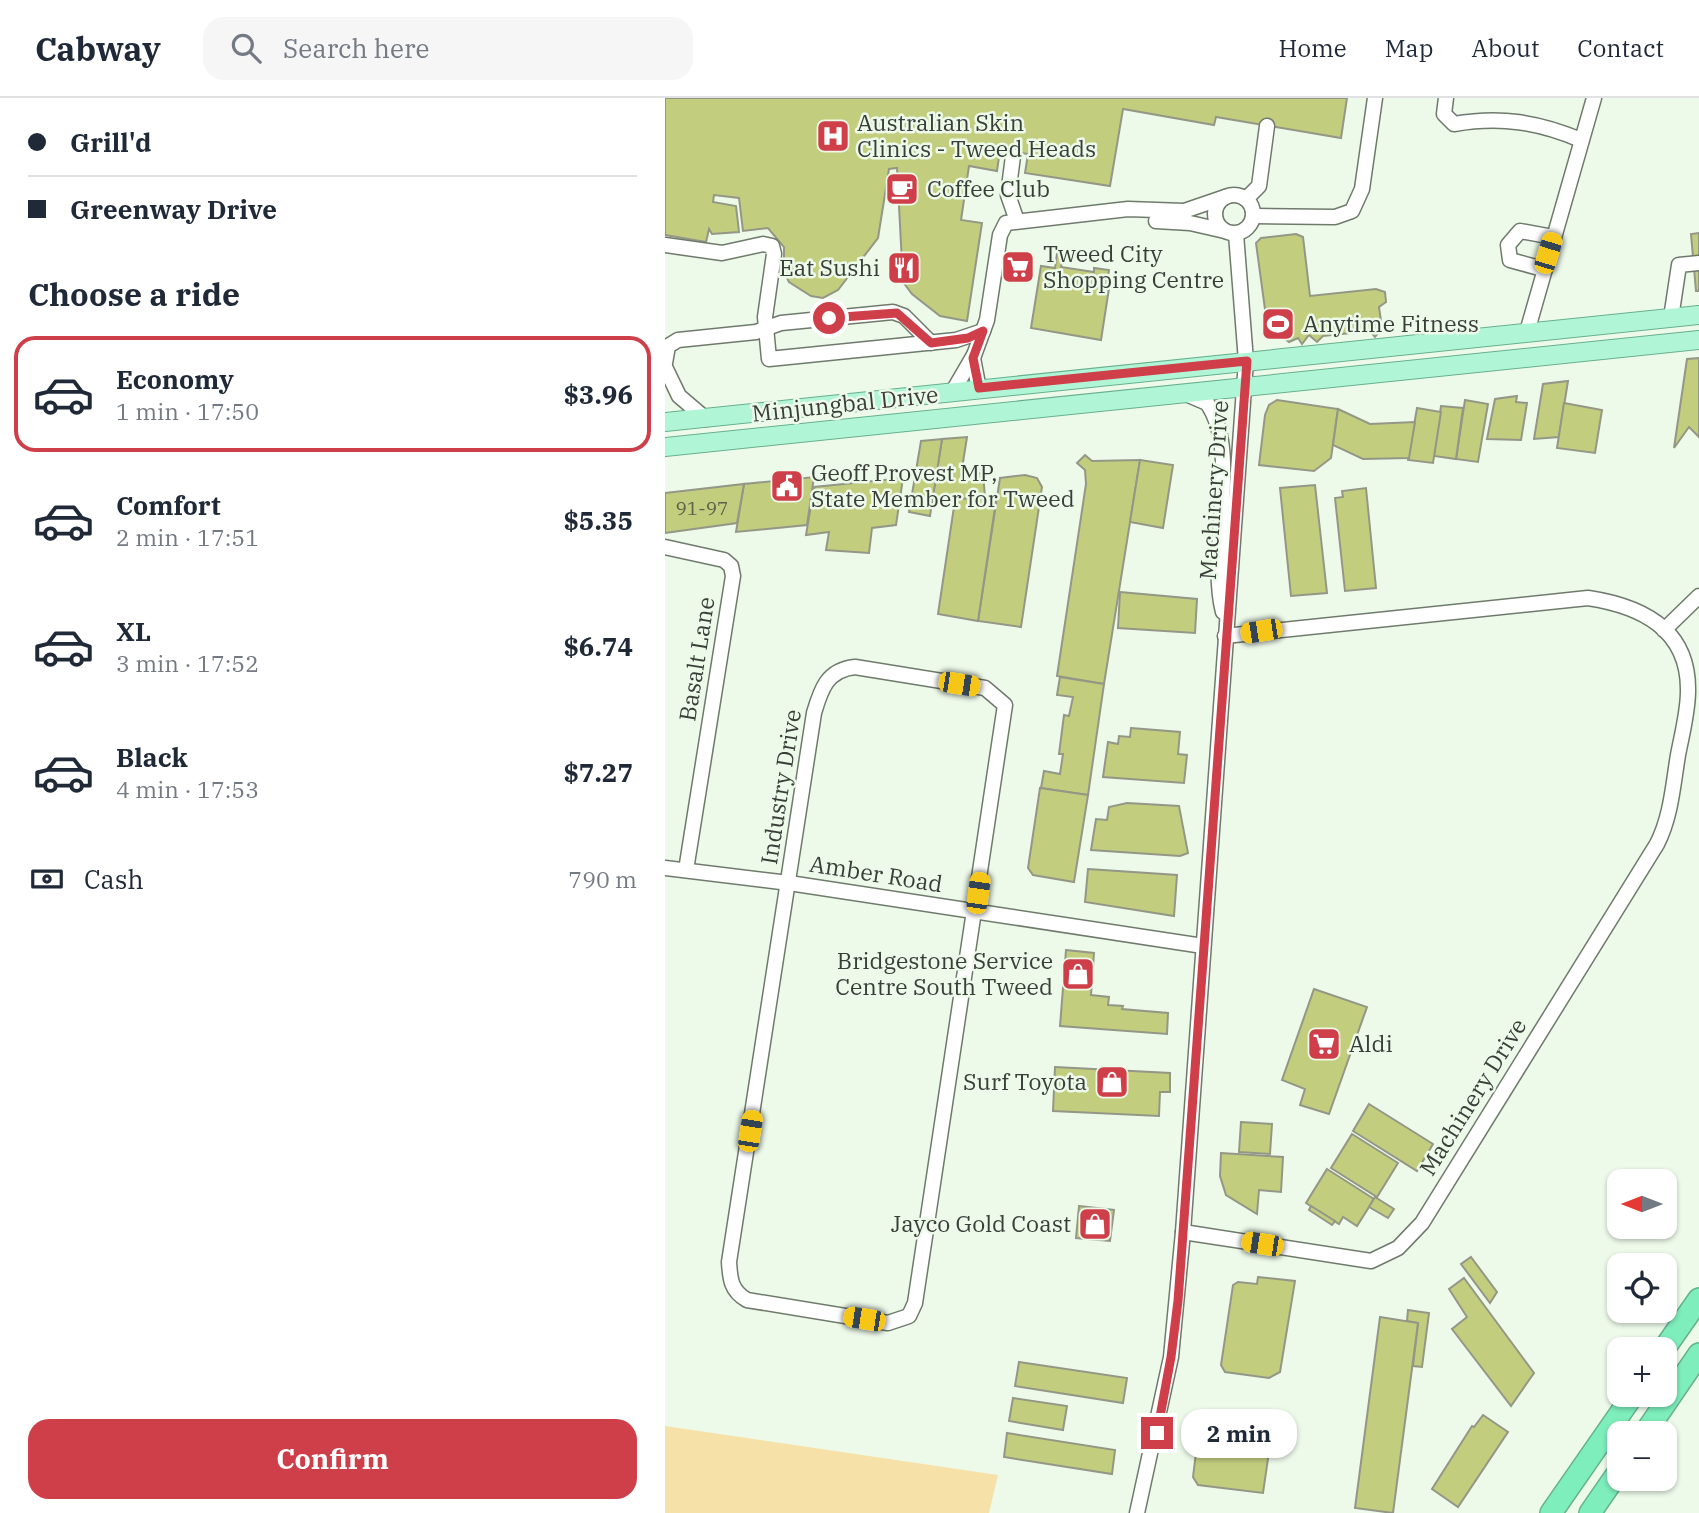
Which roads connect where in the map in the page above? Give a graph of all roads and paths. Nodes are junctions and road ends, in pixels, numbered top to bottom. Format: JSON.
{"nodes":[{"id":1,"x":1368,"y":98,"type":"edge"},
{"id":2,"x":1375,"y":98,"type":"edge"},
{"id":3,"x":1446,"y":98,"type":"edge"},
{"id":4,"x":1594,"y":98,"type":"edge"},
{"id":5,"x":1372,"y":121,"type":"junction"},
{"id":6,"x":1267,"y":126,"type":"dead end"},
{"id":7,"x":1581,"y":140,"type":"junction"},
{"id":8,"x":1013,"y":156,"type":"dead end"},
{"id":9,"x":1225,"y":197,"type":"junction"},
{"id":10,"x":1246,"y":199,"type":"junction"},
{"id":11,"x":1110,"y":211,"type":"junction"},
{"id":12,"x":1254,"y":216,"type":"junction"},
{"id":13,"x":1017,"y":221,"type":"junction"},
{"id":14,"x":1230,"y":232,"type":"junction"},
{"id":15,"x":1553,"y":237,"type":"junction"},
{"id":16,"x":665,"y":245,"type":"edge"},
{"id":17,"x":1699,"y":263,"type":"edge"},
{"id":18,"x":1543,"y":269,"type":"junction"},
{"id":19,"x":1699,"y":315,"type":"edge"},
{"id":20,"x":1671,"y":318,"type":"junction"},
{"id":21,"x":765,"y":328,"type":"junction"},
{"id":22,"x":983,"y":331,"type":"junction"},
{"id":23,"x":1527,"y":332,"type":"junction"},
{"id":24,"x":665,"y":339,"type":"edge"},
{"id":25,"x":682,"y":340,"type":"junction"},
{"id":26,"x":956,"y":340,"type":"junction"},
{"id":27,"x":1699,"y":340,"type":"edge"},
{"id":28,"x":931,"y":343,"type":"junction"},
{"id":29,"x":975,"y":352,"type":"junction"},
{"id":30,"x":1247,"y":361,"type":"junction"},
{"id":31,"x":665,"y":365,"type":"edge"},
{"id":32,"x":1244,"y":386,"type":"junction"},
{"id":33,"x":979,"y":388,"type":"junction"},
{"id":34,"x":953,"y":391,"type":"junction"},
{"id":35,"x":1183,"y":393,"type":"junction"},
{"id":36,"x":706,"y":418,"type":"junction"},
{"id":37,"x":665,"y":422,"type":"edge"},
{"id":38,"x":665,"y":447,"type":"edge"},
{"id":39,"x":665,"y":547,"type":"edge"},
{"id":40,"x":1699,"y":596,"type":"edge"},
{"id":41,"x":1664,"y":629,"type":"junction"},
{"id":42,"x":1226,"y":630,"type":"junction"},
{"id":43,"x":665,"y":868,"type":"edge"},
{"id":44,"x":686,"y":870,"type":"junction"},
{"id":45,"x":789,"y":883,"type":"junction"},
{"id":46,"x":976,"y":913,"type":"junction"},
{"id":47,"x":1203,"y":946,"type":"junction"},
{"id":48,"x":1183,"y":1232,"type":"junction"},
{"id":49,"x":1699,"y":1299,"type":"edge"},
{"id":50,"x":1672,"y":1337,"type":"edge"},
{"id":51,"x":1699,"y":1354,"type":"edge"},
{"id":52,"x":1625,"y":1407,"type":"edge"},
{"id":53,"x":1653,"y":1421,"type":"edge"},
{"id":54,"x":1607,"y":1488,"type":"edge"},
{"id":55,"x":1142,"y":1512,"type":"edge"},
{"id":56,"x":1551,"y":1513,"type":"edge"},
{"id":57,"x":1590,"y":1513,"type":"edge"}],
"edges":[{"from":1,"to":5,"type":"street"},
{"from":2,"to":5,"type":"street"},
{"from":3,"to":7,"type":"street"},
{"from":4,"to":7,"type":"street"},
{"from":5,"to":12,"type":"street"},
{"from":6,"to":10,"type":"street"},
{"from":7,"to":15,"type":"street"},
{"from":8,"to":13,"type":"street"},
{"from":9,"to":10,"type":"street"},
{"from":9,"to":11,"type":"street"},
{"from":9,"to":14,"type":"street"},
{"from":10,"to":12,"type":"street"},
{"from":11,"to":13,"type":"street"},
{"from":11,"to":14,"type":"street"},
{"from":12,"to":14,"type":"street"},
{"from":13,"to":22,"type":"street"},
{"from":14,"to":30,"type":"street","name":"Machinery Drive"},
{"from":15,"to":18,"type":"street"},
{"from":15,"to":18,"type":"street"},
{"from":16,"to":21,"type":"street"},
{"from":17,"to":20,"type":"street"},
{"from":18,"to":23,"type":"street"},
{"from":19,"to":20,"type":"main road","name":"Minjungbal Drive"},
{"from":20,"to":23,"type":"main road","name":"Minjungbal Drive"},
{"from":21,"to":25,"type":"street"},
{"from":21,"to":28,"type":"street"},
{"from":21,"to":28,"type":"street"},
{"from":22,"to":26,"type":"street"},
{"from":22,"to":29,"type":"street"},
{"from":23,"to":30,"type":"main road","name":"Minjungbal Drive"},
{"from":24,"to":25,"type":"street"},
{"from":25,"to":31,"type":"street"},
{"from":26,"to":28,"type":"street"},
{"from":26,"to":29,"type":"street"},
{"from":27,"to":32,"type":"main road","name":"Minjungbal Drive"},
{"from":29,"to":33,"type":"street"},
{"from":29,"to":34,"type":"street"},
{"from":30,"to":32,"type":"street","name":"Machinery Drive"},
{"from":30,"to":33,"type":"main road","name":"Minjungbal Drive"},
{"from":31,"to":36,"type":"street"},
{"from":32,"to":35,"type":"main road","name":"Minjungbal Drive"},
{"from":32,"to":42,"type":"street","name":"Machinery Drive"},
{"from":33,"to":34,"type":"main road","name":"Minjungbal Drive"},
{"from":34,"to":36,"type":"main road","name":"Minjungbal Drive"},
{"from":35,"to":38,"type":"main road","name":"Minjungbal Drive"},
{"from":35,"to":42,"type":"street","name":"Machinery Drive"},
{"from":36,"to":37,"type":"main road","name":"Minjungbal Drive"},
{"from":39,"to":44,"type":"street","name":"Basalt Lane"},
{"from":40,"to":41,"type":"street"},
{"from":41,"to":42,"type":"street","name":"Machinery Drive"},
{"from":41,"to":48,"type":"street","name":"Machinery Drive"},
{"from":42,"to":47,"type":"street","name":"Machinery Drive"},
{"from":43,"to":44,"type":"street","name":"Amber Road"},
{"from":44,"to":45,"type":"street","name":"Amber Road"},
{"from":45,"to":46,"type":"street","name":"Amber Road"},
{"from":45,"to":46,"type":"street","name":"Industry Drive"},
{"from":45,"to":46,"type":"street","name":"Industry Drive"},
{"from":46,"to":47,"type":"street","name":"Amber Road"},
{"from":47,"to":48,"type":"street","name":"Machinery Drive"},
{"from":48,"to":55,"type":"street"},
{"from":49,"to":50,"type":"highway"},
{"from":51,"to":53,"type":"highway"},
{"from":52,"to":56,"type":"highway"},
{"from":54,"to":57,"type":"highway"}]}
